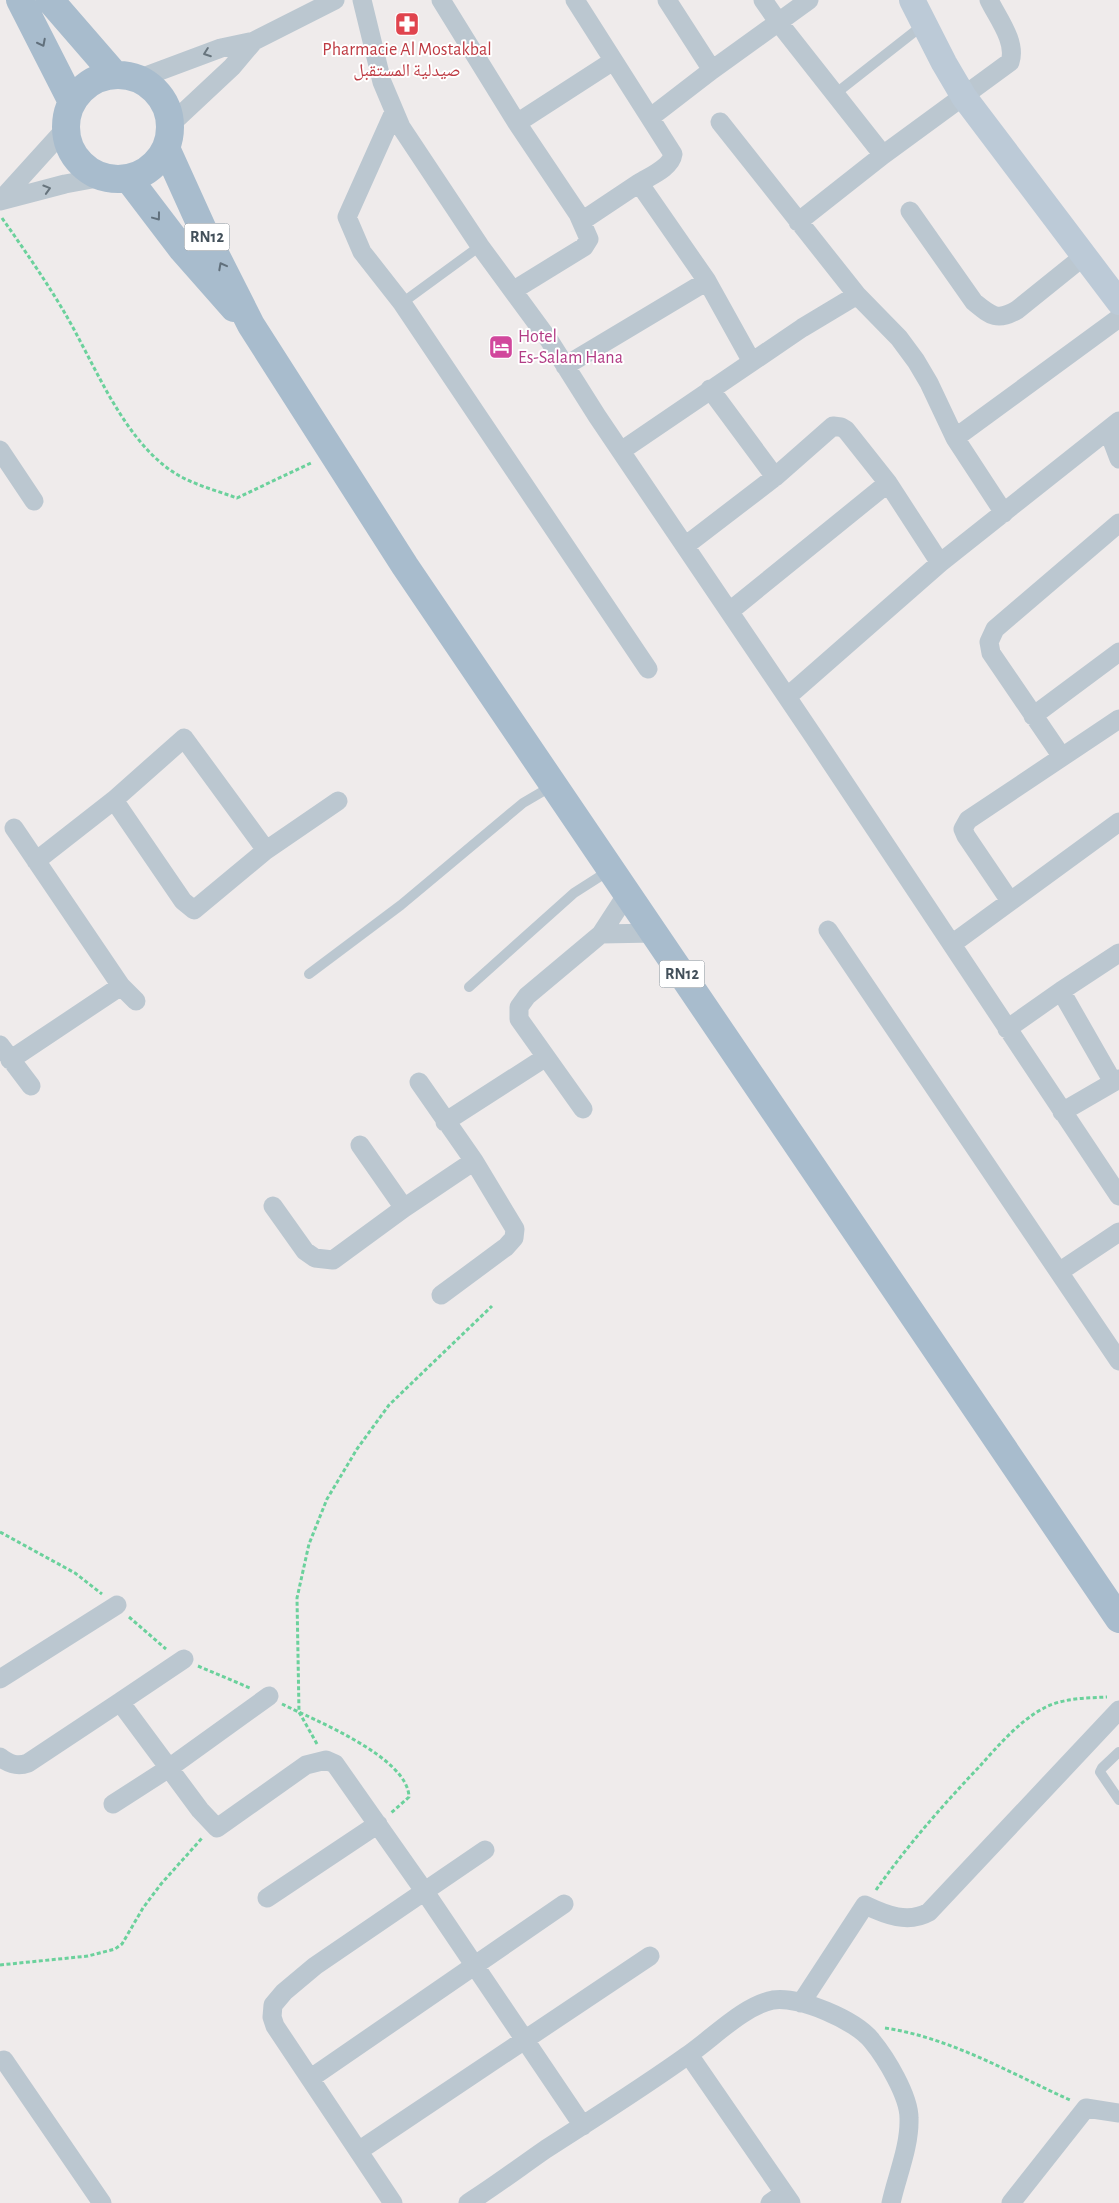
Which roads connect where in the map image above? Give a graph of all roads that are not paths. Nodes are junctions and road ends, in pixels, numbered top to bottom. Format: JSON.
{"nodes":[{"id":1,"x":20,"y":0,"type":"edge"},
{"id":2,"x":50,"y":0,"type":"edge"},
{"id":3,"x":334,"y":0,"type":"edge"},
{"id":4,"x":362,"y":0,"type":"edge"},
{"id":5,"x":441,"y":0,"type":"edge"},
{"id":6,"x":575,"y":0,"type":"edge"},
{"id":7,"x":667,"y":0,"type":"edge"},
{"id":8,"x":763,"y":0,"type":"edge"},
{"id":9,"x":809,"y":0,"type":"edge"},
{"id":10,"x":989,"y":0,"type":"edge"},
{"id":11,"x":313,"y":4,"type":"edge"},
{"id":12,"x":918,"y":7,"type":"edge"},
{"id":13,"x":779,"y":23,"type":"junction"},
{"id":14,"x":254,"y":41,"type":"junction"},
{"id":15,"x":613,"y":61,"type":"junction"},
{"id":16,"x":712,"y":70,"type":"junction"},
{"id":17,"x":126,"y":77,"type":"junction"},
{"id":18,"x":835,"y":94,"type":"junction"},
{"id":19,"x":964,"y":97,"type":"junction"},
{"id":20,"x":394,"y":112,"type":"junction"},
{"id":21,"x":69,"y":115,"type":"junction"},
{"id":22,"x":651,"y":117,"type":"junction"},
{"id":23,"x":720,"y":122,"type":"dead end"},
{"id":24,"x":517,"y":123,"type":"junction"},
{"id":25,"x":168,"y":136,"type":"junction"},
{"id":26,"x":883,"y":156,"type":"junction"},
{"id":27,"x":115,"y":177,"type":"junction"},
{"id":28,"x":639,"y":183,"type":"junction"},
{"id":29,"x":0,"y":201,"type":"edge"},
{"id":30,"x":910,"y":211,"type":"dead end"},
{"id":31,"x":582,"y":221,"type":"junction"},
{"id":32,"x":798,"y":222,"type":"junction"},
{"id":33,"x":480,"y":246,"type":"junction"},
{"id":34,"x":1084,"y":256,"type":"junction"},
{"id":35,"x":707,"y":280,"type":"junction"},
{"id":36,"x":514,"y":290,"type":"junction"},
{"id":37,"x":857,"y":295,"type":"junction"},
{"id":38,"x":1119,"y":302,"type":"edge"},
{"id":39,"x":402,"y":303,"type":"junction"},
{"id":40,"x":1119,"y":318,"type":"edge"},
{"id":41,"x":251,"y":326,"type":"junction"},
{"id":42,"x":752,"y":362,"type":"junction"},
{"id":43,"x":565,"y":366,"type":"junction"},
{"id":44,"x":710,"y":389,"type":"junction"},
{"id":45,"x":1113,"y":426,"type":"edge"},
{"id":46,"x":955,"y":438,"type":"junction"},
{"id":47,"x":0,"y":450,"type":"edge"},
{"id":48,"x":620,"y":450,"type":"junction"},
{"id":49,"x":1119,"y":459,"type":"edge"},
{"id":50,"x":775,"y":477,"type":"junction"},
{"id":51,"x":888,"y":483,"type":"junction"},
{"id":52,"x":34,"y":501,"type":"dead end"},
{"id":53,"x":1004,"y":513,"type":"junction"},
{"id":54,"x":1119,"y":523,"type":"edge"},
{"id":55,"x":685,"y":546,"type":"junction"},
{"id":56,"x":940,"y":563,"type":"junction"},
{"id":57,"x":730,"y":611,"type":"junction"},
{"id":58,"x":1119,"y":652,"type":"edge"},
{"id":59,"x":648,"y":669,"type":"dead end"},
{"id":60,"x":787,"y":697,"type":"junction"},
{"id":61,"x":1033,"y":716,"type":"junction"},
{"id":62,"x":1119,"y":719,"type":"edge"},
{"id":63,"x":1062,"y":757,"type":"junction"},
{"id":64,"x":555,"y":784,"type":"junction"},
{"id":65,"x":114,"y":800,"type":"junction"},
{"id":66,"x":338,"y":800,"type":"dead end"},
{"id":67,"x":1119,"y":822,"type":"edge"},
{"id":68,"x":14,"y":828,"type":"dead end"},
{"id":69,"x":266,"y":850,"type":"junction"},
{"id":70,"x":36,"y":861,"type":"junction"},
{"id":71,"x":610,"y":870,"type":"junction"},
{"id":72,"x":627,"y":894,"type":"junction"},
{"id":73,"x":1010,"y":901,"type":"junction"},
{"id":74,"x":828,"y":930,"type":"dead end"},
{"id":75,"x":655,"y":933,"type":"junction"},
{"id":76,"x":601,"y":934,"type":"junction"},
{"id":77,"x":952,"y":944,"type":"junction"},
{"id":78,"x":1119,"y":953,"type":"edge"},
{"id":79,"x":309,"y":974,"type":"dead end"},
{"id":80,"x":121,"y":986,"type":"junction"},
{"id":81,"x":469,"y":987,"type":"dead end"},
{"id":82,"x":1061,"y":991,"type":"junction"},
{"id":83,"x":136,"y":1001,"type":"dead end"},
{"id":84,"x":1007,"y":1028,"type":"junction"},
{"id":85,"x":0,"y":1045,"type":"edge"},
{"id":86,"x":546,"y":1057,"type":"junction"},
{"id":87,"x":10,"y":1060,"type":"junction"},
{"id":88,"x":1116,"y":1081,"type":"edge"},
{"id":89,"x":419,"y":1082,"type":"dead end"},
{"id":90,"x":31,"y":1086,"type":"dead end"},
{"id":91,"x":583,"y":1109,"type":"dead end"},
{"id":92,"x":1062,"y":1112,"type":"junction"},
{"id":93,"x":445,"y":1122,"type":"junction"},
{"id":94,"x":360,"y":1145,"type":"dead end"},
{"id":95,"x":474,"y":1161,"type":"junction"},
{"id":96,"x":1119,"y":1196,"type":"edge"},
{"id":97,"x":272,"y":1206,"type":"dead end"},
{"id":98,"x":404,"y":1208,"type":"junction"},
{"id":99,"x":1119,"y":1232,"type":"edge"},
{"id":100,"x":1059,"y":1272,"type":"junction"},
{"id":101,"x":441,"y":1295,"type":"dead end"},
{"id":102,"x":1119,"y":1361,"type":"edge"},
{"id":103,"x":117,"y":1606,"type":"road end"},
{"id":104,"x":1119,"y":1619,"type":"edge"},
{"id":105,"x":184,"y":1659,"type":"dead end"},
{"id":106,"x":0,"y":1679,"type":"edge"},
{"id":107,"x":269,"y":1696,"type":"dead end"},
{"id":108,"x":120,"y":1702,"type":"junction"},
{"id":109,"x":1114,"y":1703,"type":"edge"},
{"id":110,"x":1119,"y":1752,"type":"edge"},
{"id":111,"x":0,"y":1757,"type":"edge"},
{"id":112,"x":170,"y":1768,"type":"junction"},
{"id":113,"x":1119,"y":1800,"type":"edge"},
{"id":114,"x":113,"y":1804,"type":"dead end"},
{"id":115,"x":378,"y":1824,"type":"junction"},
{"id":116,"x":485,"y":1850,"type":"dead end"},
{"id":117,"x":425,"y":1892,"type":"junction"},
{"id":118,"x":267,"y":1898,"type":"dead end"},
{"id":119,"x":564,"y":1904,"type":"dead end"},
{"id":120,"x":650,"y":1956,"type":"dead end"},
{"id":121,"x":474,"y":1964,"type":"junction"},
{"id":122,"x":801,"y":2003,"type":"junction"},
{"id":123,"x":524,"y":2039,"type":"junction"},
{"id":124,"x":689,"y":2055,"type":"junction"},
{"id":125,"x":4,"y":2060,"type":"dead end"},
{"id":126,"x":311,"y":2078,"type":"junction"},
{"id":127,"x":1119,"y":2113,"type":"edge"},
{"id":128,"x":583,"y":2126,"type":"junction"},
{"id":129,"x":360,"y":2150,"type":"junction"},
{"id":130,"x":782,"y":2200,"type":"edge"},
{"id":131,"x":102,"y":2203,"type":"edge"},
{"id":132,"x":394,"y":2203,"type":"edge"},
{"id":133,"x":468,"y":2203,"type":"edge"},
{"id":134,"x":890,"y":2203,"type":"edge"},
{"id":135,"x":1011,"y":2203,"type":"edge"}],
"edges":[{"from":1,"to":21,"type":"main road","one_way":true},
{"from":2,"to":17,"type":"main road"},
{"from":3,"to":11,"type":"street"},
{"from":4,"to":20,"type":"street"},
{"from":5,"to":24,"type":"street"},
{"from":6,"to":15,"type":"street"},
{"from":7,"to":16,"type":"street"},
{"from":8,"to":13,"type":"street"},
{"from":9,"to":13,"type":"street"},
{"from":10,"to":19,"type":"street"},
{"from":11,"to":14,"type":"street"},
{"from":12,"to":18,"type":"lane"},
{"from":12,"to":19,"type":"street"},
{"from":13,"to":16,"type":"street"},
{"from":13,"to":18,"type":"street"},
{"from":14,"to":17,"type":"street","one_way":true},
{"from":14,"to":25,"type":"street"},
{"from":15,"to":22,"type":"street"},
{"from":15,"to":24,"type":"street"},
{"from":16,"to":22,"type":"street"},
{"from":17,"to":21,"type":"main road"},
{"from":17,"to":25,"type":"main road"},
{"from":18,"to":26,"type":"street"},
{"from":19,"to":26,"type":"street"},
{"from":19,"to":34,"type":"street"},
{"from":20,"to":33,"type":"street"},
{"from":20,"to":39,"type":"street"},
{"from":21,"to":27,"type":"main road"},
{"from":21,"to":29,"type":"street"},
{"from":22,"to":28,"type":"street"},
{"from":23,"to":32,"type":"street"},
{"from":24,"to":31,"type":"street"},
{"from":25,"to":27,"type":"main road"},
{"from":41,"to":25,"type":"main road","number":"RN12","one_way":true},
{"from":26,"to":32,"type":"street"},
{"from":29,"to":27,"type":"street","one_way":true},
{"from":27,"to":41,"type":"main road","number":"RN12","one_way":true},
{"from":28,"to":31,"type":"street"},
{"from":28,"to":35,"type":"street"},
{"from":30,"to":34,"type":"street"},
{"from":31,"to":36,"type":"street"},
{"from":32,"to":37,"type":"street"},
{"from":33,"to":36,"type":"street"},
{"from":33,"to":39,"type":"lane"},
{"from":34,"to":38,"type":"street"},
{"from":35,"to":42,"type":"street"},
{"from":35,"to":43,"type":"street"},
{"from":36,"to":43,"type":"street"},
{"from":37,"to":42,"type":"street"},
{"from":37,"to":46,"type":"street"},
{"from":39,"to":59,"type":"street"},
{"from":40,"to":46,"type":"street"},
{"from":41,"to":64,"type":"main road","number":"RN12"},
{"from":42,"to":44,"type":"street"},
{"from":43,"to":48,"type":"street"},
{"from":44,"to":48,"type":"street"},
{"from":44,"to":50,"type":"street"},
{"from":45,"to":49,"type":"street"},
{"from":45,"to":53,"type":"street"},
{"from":46,"to":53,"type":"street"},
{"from":47,"to":52,"type":"street"},
{"from":48,"to":55,"type":"street"},
{"from":50,"to":51,"type":"street"},
{"from":50,"to":55,"type":"street"},
{"from":51,"to":56,"type":"street"},
{"from":51,"to":57,"type":"street"},
{"from":53,"to":56,"type":"street"},
{"from":54,"to":61,"type":"street"},
{"from":55,"to":57,"type":"street"},
{"from":56,"to":60,"type":"street"},
{"from":57,"to":60,"type":"street"},
{"from":58,"to":61,"type":"street"},
{"from":60,"to":77,"type":"street"},
{"from":61,"to":63,"type":"street"},
{"from":62,"to":63,"type":"street"},
{"from":63,"to":73,"type":"street"},
{"from":64,"to":71,"type":"main road","number":"RN12"},
{"from":64,"to":79,"type":"lane"},
{"from":65,"to":69,"type":"street"},
{"from":65,"to":69,"type":"street"},
{"from":65,"to":70,"type":"street"},
{"from":66,"to":69,"type":"street"},
{"from":67,"to":73,"type":"street"},
{"from":68,"to":70,"type":"street"},
{"from":70,"to":80,"type":"street"},
{"from":71,"to":72,"type":"main road","number":"RN12"},
{"from":71,"to":81,"type":"lane"},
{"from":72,"to":75,"type":"main road","number":"RN12"},
{"from":72,"to":76,"type":"street"},
{"from":73,"to":77,"type":"street"},
{"from":74,"to":100,"type":"street"},
{"from":75,"to":76,"type":"street"},
{"from":75,"to":104,"type":"main road","number":"RN12"},
{"from":76,"to":86,"type":"street"},
{"from":77,"to":84,"type":"street"},
{"from":78,"to":82,"type":"street"},
{"from":80,"to":83,"type":"street"},
{"from":80,"to":87,"type":"street"},
{"from":82,"to":84,"type":"street"},
{"from":82,"to":88,"type":"street"},
{"from":84,"to":92,"type":"street"},
{"from":85,"to":87,"type":"street"},
{"from":86,"to":91,"type":"street"},
{"from":86,"to":93,"type":"street"},
{"from":87,"to":90,"type":"street"},
{"from":88,"to":92,"type":"street"},
{"from":89,"to":93,"type":"street"},
{"from":92,"to":96,"type":"street"},
{"from":93,"to":95,"type":"street"},
{"from":94,"to":98,"type":"street"},
{"from":95,"to":98,"type":"street"},
{"from":95,"to":101,"type":"street"},
{"from":97,"to":98,"type":"street"},
{"from":99,"to":100,"type":"street"},
{"from":100,"to":102,"type":"street"},
{"from":103,"to":106,"type":"street"},
{"from":105,"to":108,"type":"street"},
{"from":107,"to":112,"type":"street"},
{"from":108,"to":111,"type":"street"},
{"from":108,"to":112,"type":"street"},
{"from":109,"to":122,"type":"street"},
{"from":110,"to":113,"type":"lane"},
{"from":112,"to":114,"type":"street"},
{"from":112,"to":115,"type":"street"},
{"from":115,"to":117,"type":"street"},
{"from":115,"to":118,"type":"street"},
{"from":116,"to":117,"type":"street"},
{"from":117,"to":121,"type":"street"},
{"from":117,"to":126,"type":"street"},
{"from":119,"to":121,"type":"street"},
{"from":120,"to":123,"type":"street"},
{"from":121,"to":123,"type":"street"},
{"from":121,"to":126,"type":"street"},
{"from":122,"to":124,"type":"street"},
{"from":122,"to":134,"type":"street"},
{"from":123,"to":128,"type":"street"},
{"from":123,"to":129,"type":"street"},
{"from":124,"to":128,"type":"street"},
{"from":124,"to":130,"type":"street"},
{"from":125,"to":131,"type":"street"},
{"from":126,"to":129,"type":"street"},
{"from":127,"to":135,"type":"street"},
{"from":128,"to":133,"type":"street"},
{"from":129,"to":132,"type":"street"}]}
